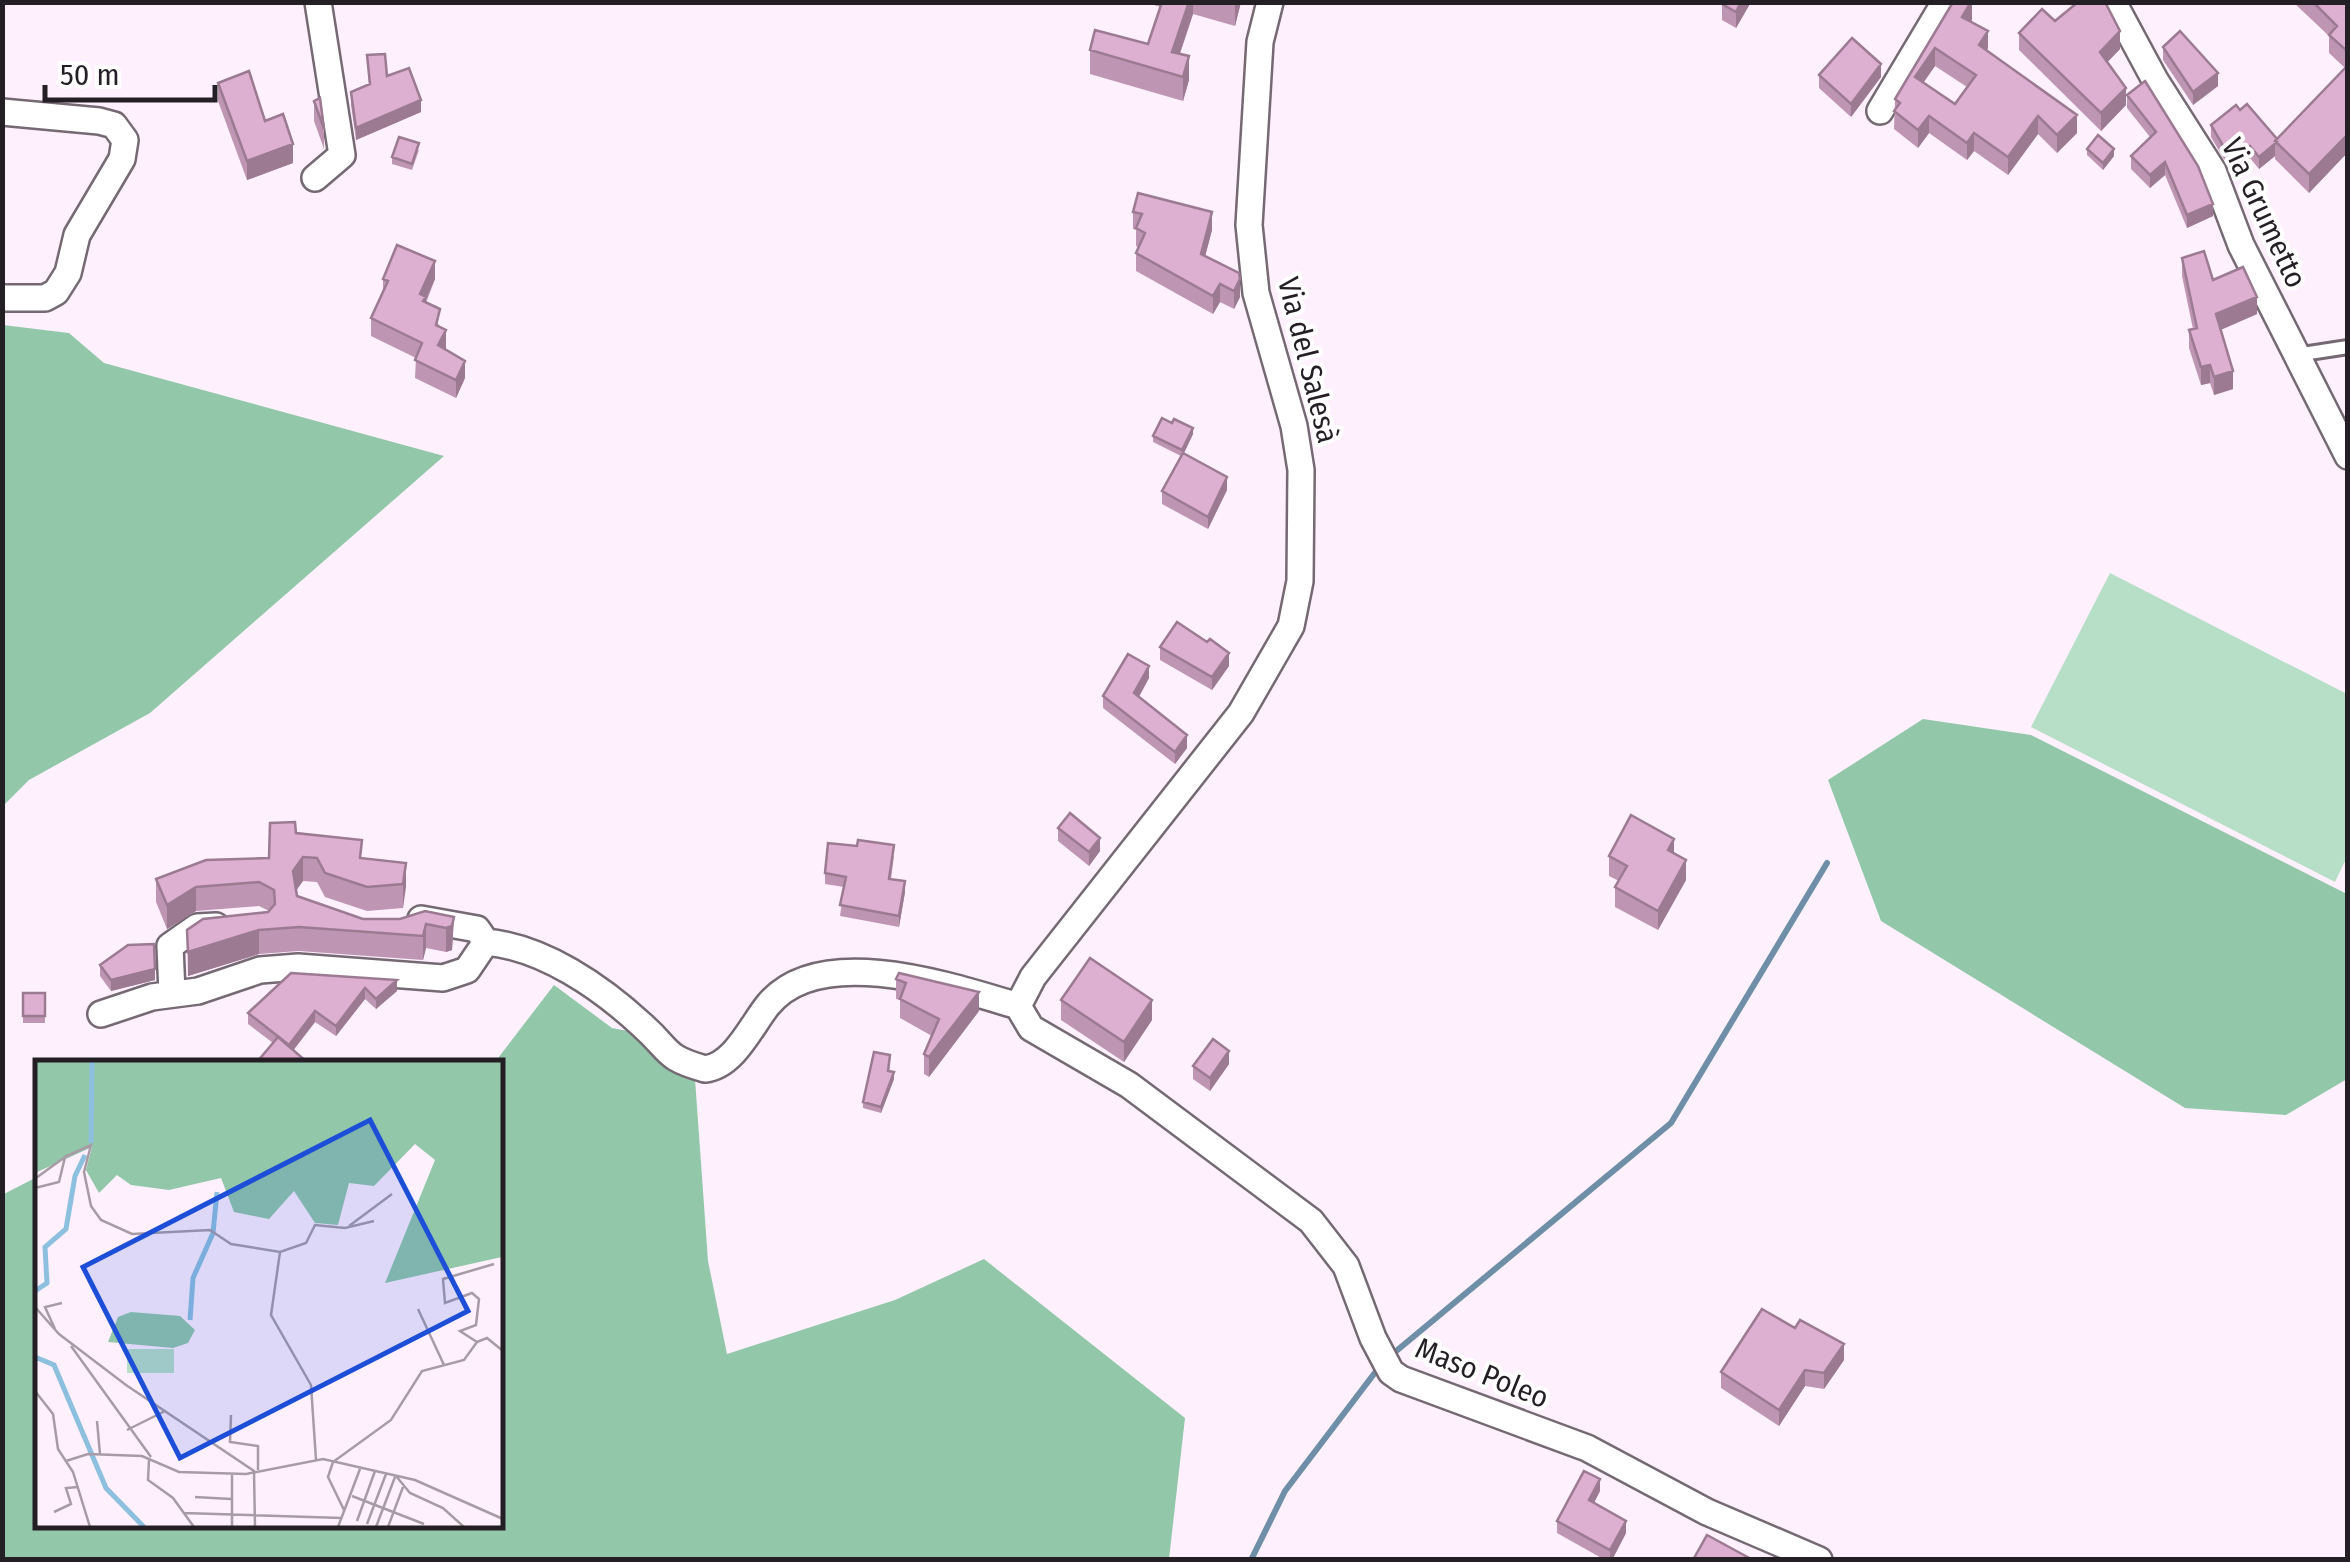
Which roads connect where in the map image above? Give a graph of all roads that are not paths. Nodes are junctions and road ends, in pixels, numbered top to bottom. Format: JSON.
{"nodes":[{"id":1,"x":318,"y":2,"type":"edge"},
{"id":2,"x":1270,"y":2,"type":"edge"},
{"id":3,"x":1946,"y":2,"type":"edge"},
{"id":4,"x":2114,"y":2,"type":"edge"},
{"id":5,"x":1880,"y":111,"type":"dead end"},
{"id":6,"x":2,"y":112,"type":"edge"},
{"id":7,"x":315,"y":178,"type":"dead end"},
{"id":8,"x":2,"y":298,"type":"edge"},
{"id":9,"x":2348,"y":347,"type":"edge"},
{"id":10,"x":2296,"y":356,"type":"junction"},
{"id":11,"x":2348,"y":456,"type":"edge"},
{"id":12,"x":236,"y":924,"type":"edge"},
{"id":13,"x":400,"y":927,"type":"edge"},
{"id":14,"x":486,"y":942,"type":"junction"},
{"id":15,"x":172,"y":993,"type":"junction"},
{"id":16,"x":1018,"y":1006,"type":"junction"},
{"id":17,"x":101,"y":1014,"type":"dead end"},
{"id":18,"x":1819,"y":1560,"type":"edge"}],
"edges":[{"from":1,"to":7,"type":"street"},
{"from":2,"to":16,"type":"street","name":"Via del Salesà"},
{"from":3,"to":5,"type":"street"},
{"from":4,"to":10,"type":"street","name":"Via Grumetto"},
{"from":6,"to":8,"type":"street"},
{"from":9,"to":10,"type":"lane"},
{"from":10,"to":11,"type":"street","name":"Via Grumetto"},
{"from":12,"to":15,"type":"street"},
{"from":13,"to":14,"type":"street"},
{"from":14,"to":15,"type":"street"},
{"from":14,"to":16,"type":"street"},
{"from":15,"to":17,"type":"street"},
{"from":16,"to":18,"type":"street","name":"Maso Poleo"}]}
